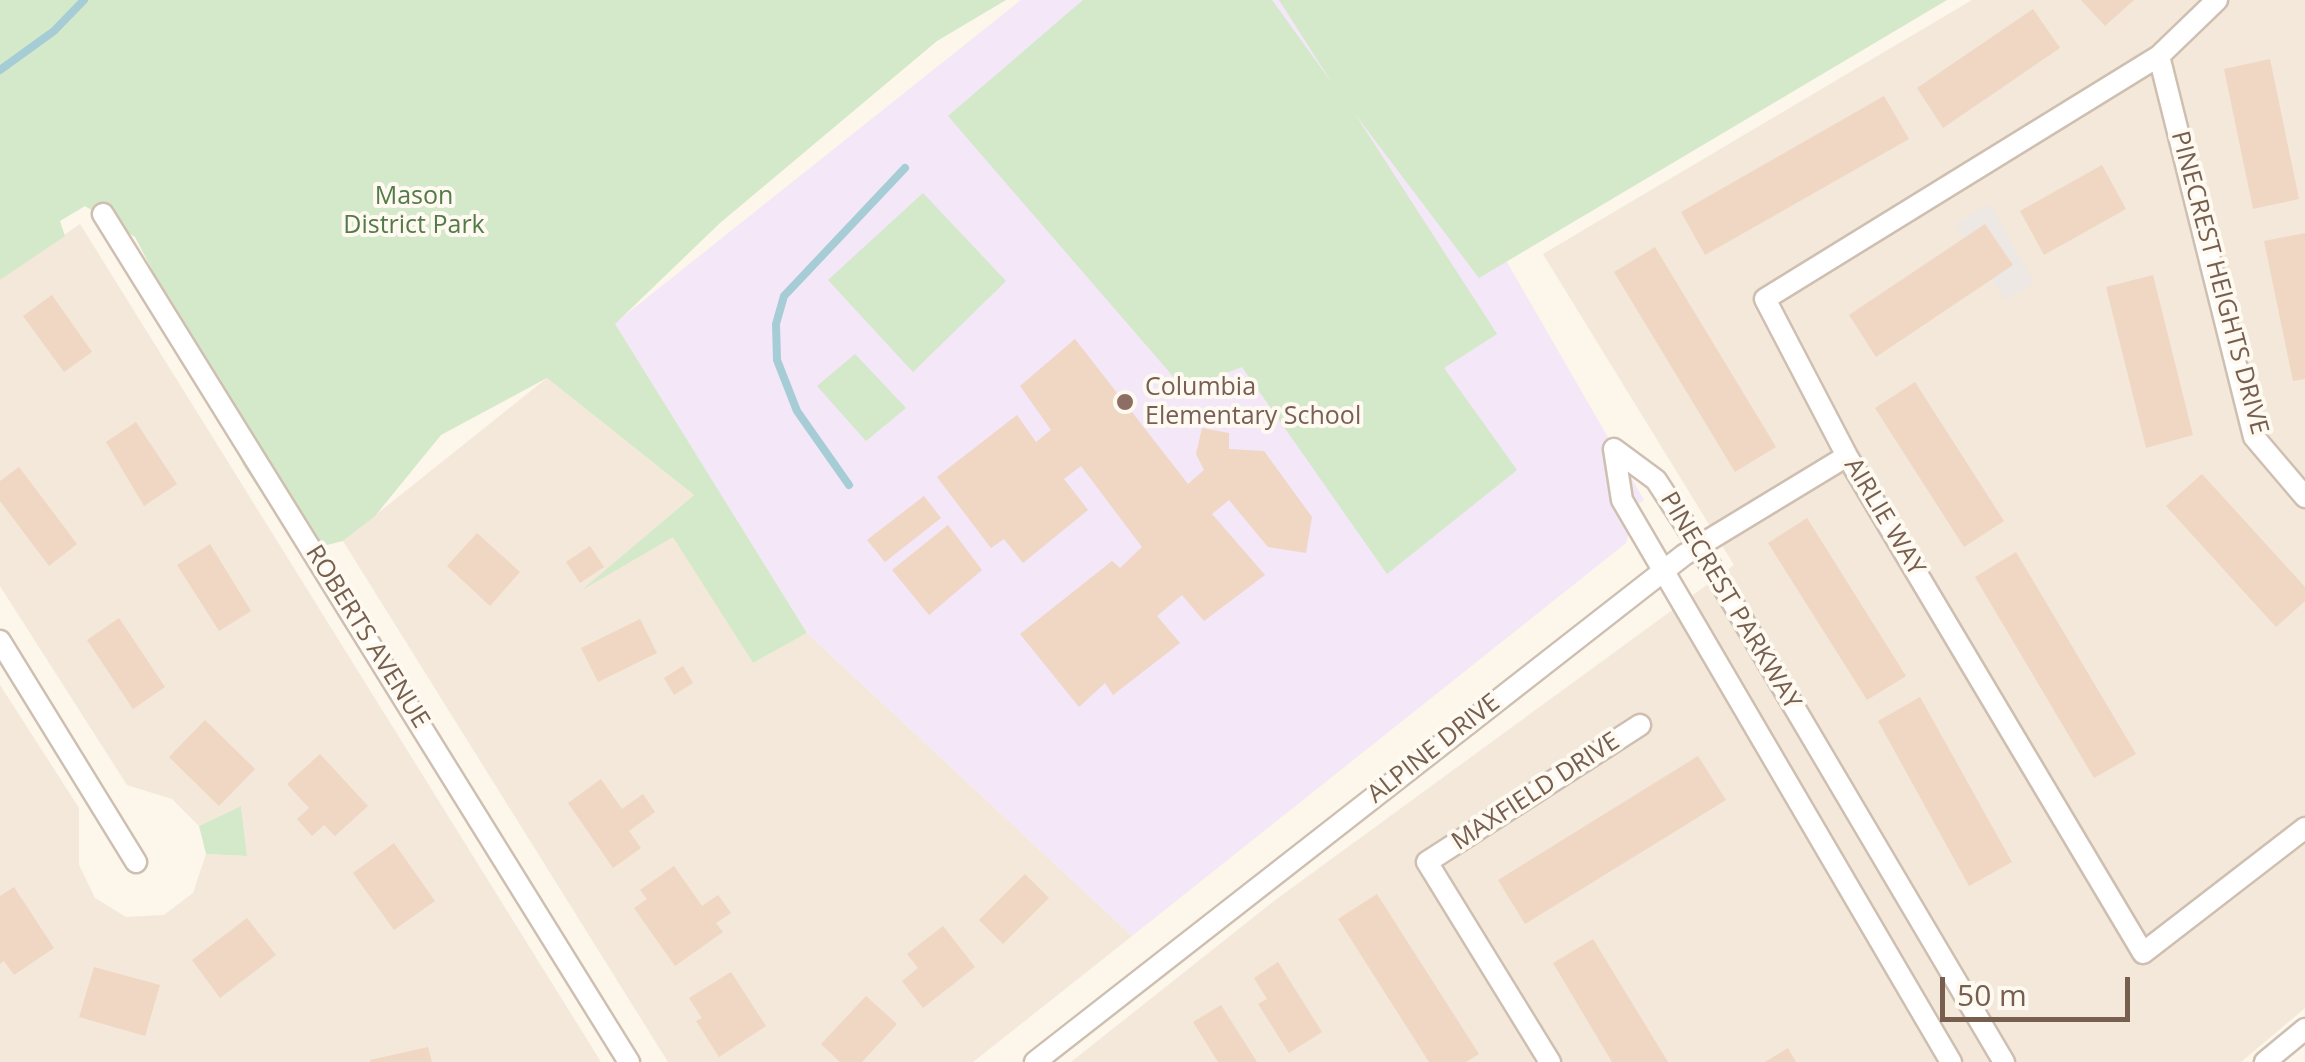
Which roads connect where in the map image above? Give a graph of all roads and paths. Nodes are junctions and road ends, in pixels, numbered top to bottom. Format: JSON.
{"nodes":[{"id":1,"x":2217,"y":0,"type":"edge"},
{"id":2,"x":2159,"y":56,"type":"junction"},
{"id":3,"x":102,"y":214,"type":"dead end"},
{"id":4,"x":1847,"y":456,"type":"junction"},
{"id":5,"x":2305,"y":497,"type":"edge"},
{"id":6,"x":1700,"y":546,"type":"junction"},
{"id":7,"x":1662,"y":572,"type":"junction"},
{"id":8,"x":0,"y":641,"type":"edge"},
{"id":9,"x":1640,"y":724,"type":"dead end"},
{"id":10,"x":2305,"y":828,"type":"edge"},
{"id":11,"x":136,"y":862,"type":"dead end"},
{"id":12,"x":2305,"y":1029,"type":"edge"},
{"id":13,"x":629,"y":1062,"type":"edge"},
{"id":14,"x":1034,"y":1062,"type":"edge"},
{"id":15,"x":1550,"y":1062,"type":"edge"},
{"id":16,"x":1950,"y":1062,"type":"edge"},
{"id":17,"x":2004,"y":1062,"type":"edge"},
{"id":18,"x":2265,"y":1062,"type":"edge"}],
"edges":[{"from":1,"to":2,"type":"street"},
{"from":2,"to":4,"type":"street","name":"AIRLIE WAY"},
{"from":2,"to":5,"type":"street","name":"PINECREST HEIGHTS DRIVE"},
{"from":3,"to":13,"type":"street","name":"ROBERTS AVENUE"},
{"from":4,"to":6,"type":"street","name":"ALPINE DRIVE"},
{"from":4,"to":10,"type":"street","name":"AIRLIE WAY"},
{"from":6,"to":7,"type":"street","name":"ALPINE DRIVE"},
{"from":6,"to":7,"type":"street","name":"PINECREST PARKWAY"},
{"from":6,"to":17,"type":"street","name":"PINECREST PARKWAY"},
{"from":7,"to":14,"type":"street","name":"ALPINE DRIVE"},
{"from":7,"to":16,"type":"street","name":"PINECREST PARKWAY"},
{"from":8,"to":11,"type":"street"},
{"from":9,"to":15,"type":"street","name":"MAXFIELD DRIVE"},
{"from":12,"to":18,"type":"street"}]}
